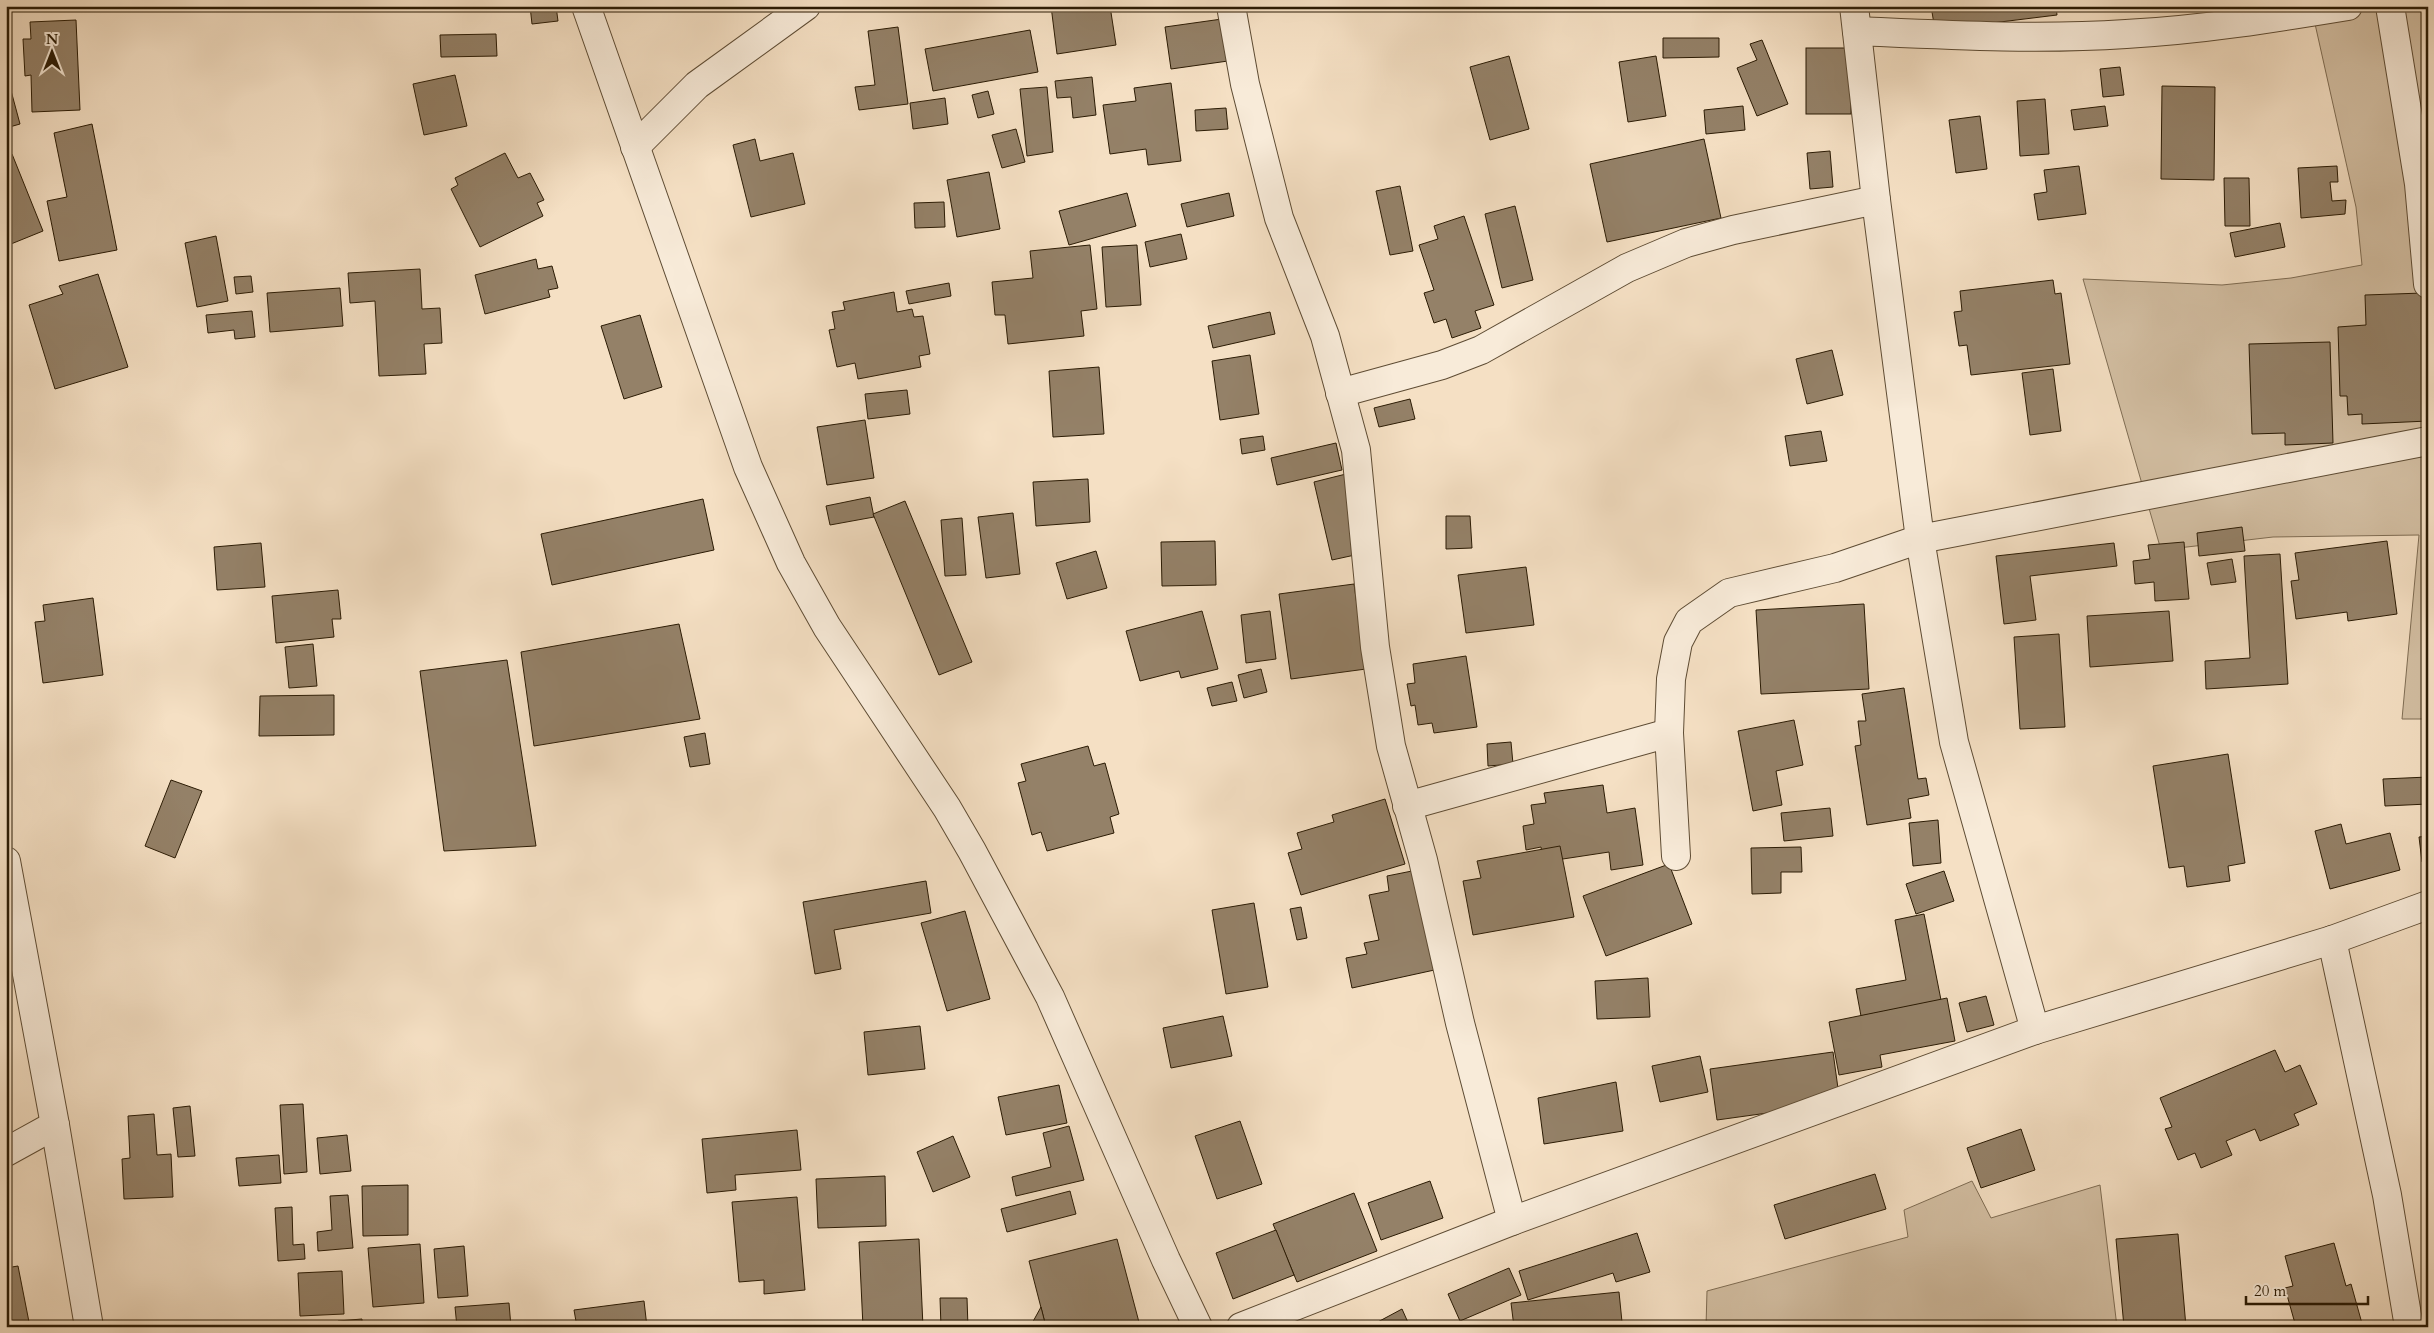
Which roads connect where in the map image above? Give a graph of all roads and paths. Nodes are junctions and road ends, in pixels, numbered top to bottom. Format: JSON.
{"nodes":[{"id":1,"x":586,"y":6,"type":"edge"},
{"id":2,"x":806,"y":6,"type":"edge"},
{"id":3,"x":1231,"y":6,"type":"edge"},
{"id":4,"x":2348,"y":6,"type":"edge"},
{"id":5,"x":2390,"y":6,"type":"edge"},
{"id":6,"x":1855,"y":19,"type":"edge"},
{"id":7,"x":635,"y":147,"type":"junction"},
{"id":8,"x":1876,"y":200,"type":"junction"},
{"id":9,"x":2428,"y":284,"type":"edge"},
{"id":10,"x":1340,"y":393,"type":"junction"},
{"id":11,"x":2428,"y":441,"type":"edge"},
{"id":12,"x":1920,"y":539,"type":"junction"},
{"id":13,"x":1669,"y":733,"type":"junction"},
{"id":14,"x":1407,"y":806,"type":"junction"},
{"id":15,"x":1676,"y":856,"type":"dead end"},
{"id":16,"x":6,"y":861,"type":"edge"},
{"id":17,"x":2428,"y":905,"type":"edge"},
{"id":18,"x":2332,"y":940,"type":"junction"},
{"id":19,"x":2035,"y":1030,"type":"junction"},
{"id":20,"x":55,"y":1125,"type":"junction"},
{"id":21,"x":6,"y":1152,"type":"edge"},
{"id":22,"x":1512,"y":1221,"type":"junction"},
{"id":23,"x":89,"y":1327,"type":"edge"},
{"id":24,"x":1198,"y":1327,"type":"edge"},
{"id":25,"x":1240,"y":1327,"type":"edge"},
{"id":26,"x":2408,"y":1327,"type":"edge"}],
"edges":[{"from":1,"to":7,"type":"street"},
{"from":2,"to":7,"type":"street"},
{"from":3,"to":10,"type":"street"},
{"from":4,"to":6,"type":"street"},
{"from":5,"to":9,"type":"street"},
{"from":6,"to":8,"type":"street"},
{"from":7,"to":24,"type":"street"},
{"from":8,"to":10,"type":"street"},
{"from":8,"to":12,"type":"street"},
{"from":10,"to":14,"type":"street"},
{"from":11,"to":12,"type":"street"},
{"from":12,"to":13,"type":"street"},
{"from":12,"to":19,"type":"street"},
{"from":13,"to":14,"type":"street"},
{"from":13,"to":15,"type":"street"},
{"from":14,"to":22,"type":"street"},
{"from":16,"to":20,"type":"street"},
{"from":17,"to":18,"type":"street"},
{"from":18,"to":19,"type":"street"},
{"from":18,"to":26,"type":"street"},
{"from":19,"to":22,"type":"street"},
{"from":20,"to":21,"type":"street"},
{"from":20,"to":23,"type":"street"},
{"from":22,"to":25,"type":"street"}]}
